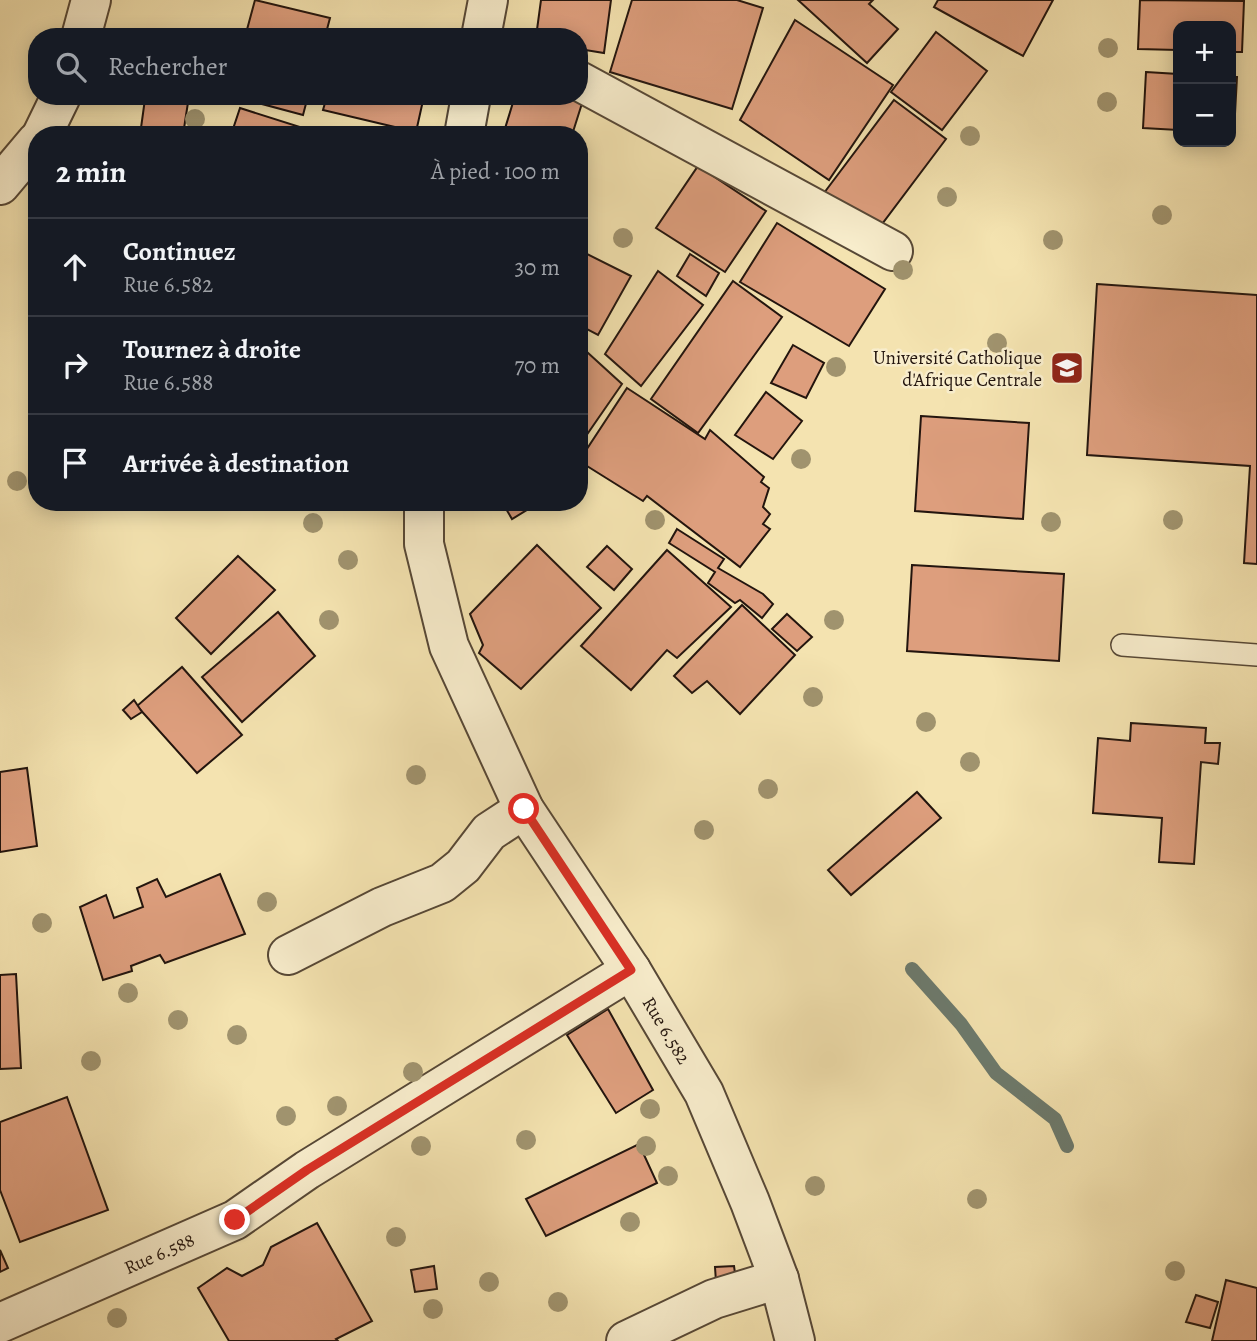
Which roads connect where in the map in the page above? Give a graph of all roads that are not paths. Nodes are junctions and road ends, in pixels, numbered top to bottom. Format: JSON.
{"nodes":[{"id":1,"x":91,"y":0,"type":"edge"},
{"id":2,"x":83,"y":28,"type":"edge"},
{"id":3,"x":588,"y":86,"type":"edge"},
{"id":4,"x":57,"y":105,"type":"edge"},
{"id":5,"x":469,"y":105,"type":"edge"},
{"id":6,"x":46,"y":126,"type":"edge"},
{"id":7,"x":466,"y":126,"type":"edge"},
{"id":8,"x":28,"y":152,"type":"edge"},
{"id":9,"x":0,"y":185,"type":"edge"},
{"id":10,"x":893,"y":251,"type":"dead end"},
{"id":11,"x":424,"y":511,"type":"edge"},
{"id":12,"x":1122,"y":645,"type":"dead end"},
{"id":13,"x":1257,"y":655,"type":"edge"},
{"id":14,"x":524,"y":809,"type":"junction"},
{"id":15,"x":288,"y":955,"type":"dead end"},
{"id":16,"x":631,"y":970,"type":"junction"},
{"id":17,"x":779,"y":1279,"type":"junction"},
{"id":18,"x":0,"y":1323,"type":"edge"},
{"id":19,"x":625,"y":1341,"type":"edge"},
{"id":20,"x":795,"y":1341,"type":"edge"}],
"edges":[{"from":1,"to":2,"type":"street"},
{"from":3,"to":10,"type":"street"},
{"from":4,"to":6,"type":"street"},
{"from":5,"to":7,"type":"street"},
{"from":8,"to":9,"type":"street"},
{"from":11,"to":14,"type":"street","name":"Rue 6.582"},
{"from":12,"to":13,"type":"lane"},
{"from":14,"to":15,"type":"street"},
{"from":14,"to":16,"type":"street","name":"Rue 6.582"},
{"from":16,"to":17,"type":"street","name":"Rue 6.582"},
{"from":16,"to":18,"type":"street","name":"Rue 6.588"},
{"from":17,"to":19,"type":"street"},
{"from":17,"to":20,"type":"street","name":"Rue 6.582"}]}
